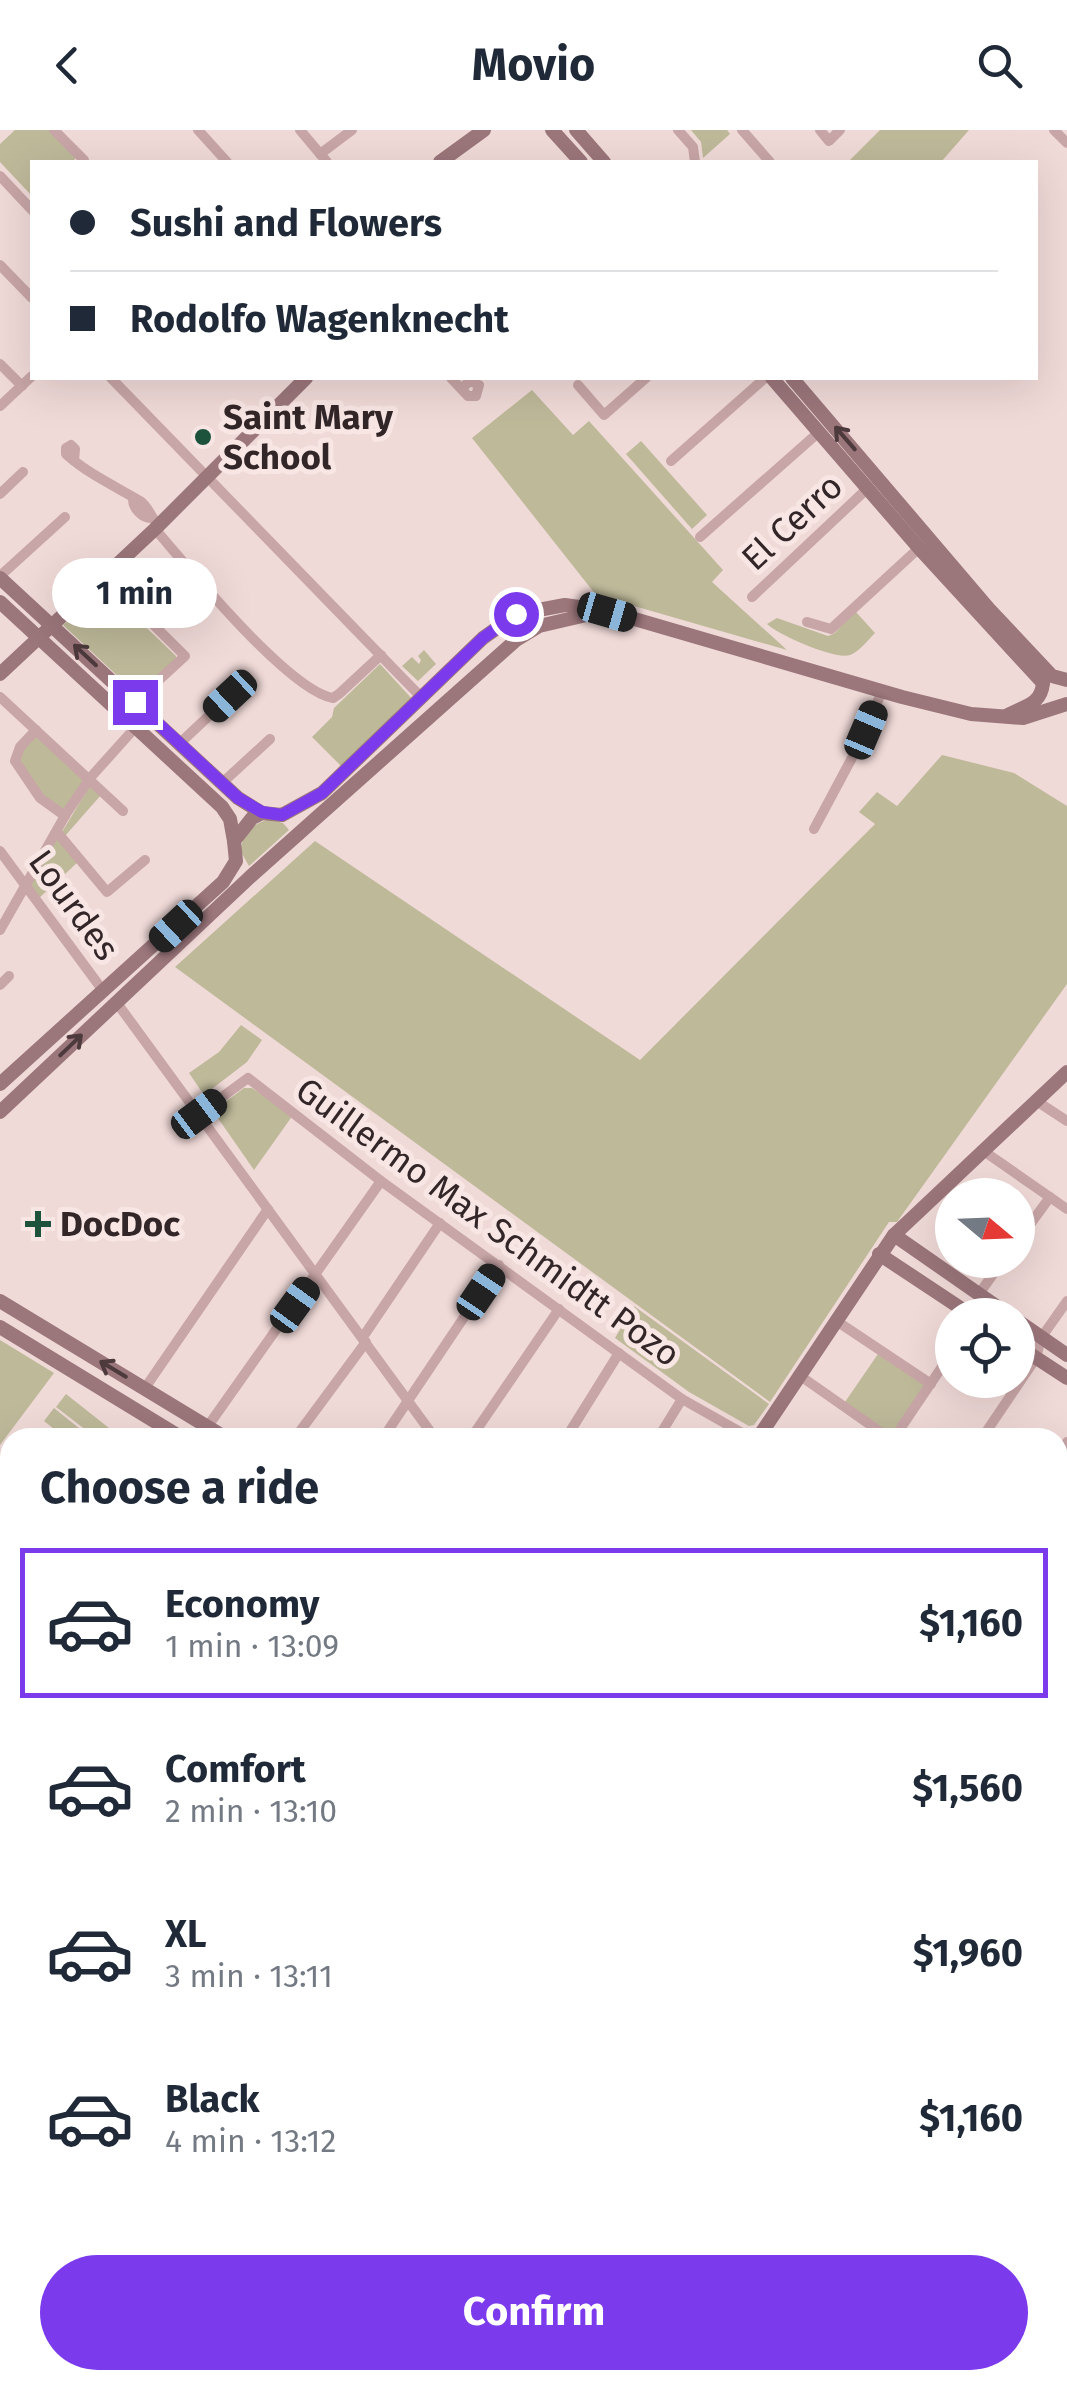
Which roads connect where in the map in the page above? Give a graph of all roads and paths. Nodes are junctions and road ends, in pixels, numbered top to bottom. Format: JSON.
{"nodes":[{"id":1,"x":54,"y":130,"type":"edge"},
{"id":2,"x":198,"y":130,"type":"edge"},
{"id":3,"x":300,"y":130,"type":"edge"},
{"id":4,"x":352,"y":130,"type":"edge"},
{"id":5,"x":484,"y":130,"type":"edge"},
{"id":6,"x":552,"y":130,"type":"edge"},
{"id":7,"x":576,"y":130,"type":"edge"},
{"id":8,"x":678,"y":130,"type":"edge"},
{"id":9,"x":742,"y":130,"type":"edge"},
{"id":10,"x":820,"y":130,"type":"edge"},
{"id":11,"x":840,"y":130,"type":"edge"},
{"id":12,"x":1054,"y":130,"type":"edge"},
{"id":13,"x":1067,"y":143,"type":"edge"},
{"id":14,"x":324,"y":158,"type":"edge"},
{"id":15,"x":84,"y":160,"type":"edge"},
{"id":16,"x":225,"y":160,"type":"edge"},
{"id":17,"x":443,"y":160,"type":"edge"},
{"id":18,"x":579,"y":160,"type":"edge"},
{"id":19,"x":602,"y":160,"type":"edge"},
{"id":20,"x":695,"y":160,"type":"edge"},
{"id":21,"x":768,"y":160,"type":"edge"},
{"id":22,"x":0,"y":176,"type":"edge"},
{"id":23,"x":30,"y":207,"type":"edge"},
{"id":24,"x":0,"y":265,"type":"edge"},
{"id":25,"x":30,"y":296,"type":"edge"},
{"id":26,"x":0,"y":364,"type":"edge"},
{"id":27,"x":30,"y":378,"type":"edge"},
{"id":28,"x":113,"y":380,"type":"edge"},
{"id":29,"x":304,"y":380,"type":"edge"},
{"id":30,"x":452,"y":380,"type":"edge"},
{"id":31,"x":644,"y":380,"type":"edge"},
{"id":32,"x":766,"y":380,"type":"edge"},
{"id":33,"x":770,"y":380,"type":"edge"},
{"id":34,"x":794,"y":380,"type":"edge"},
{"id":35,"x":22,"y":386,"type":"junction"},
{"id":36,"x":578,"y":386,"type":"dead end"},
{"id":37,"x":462,"y":388,"type":"dead end"},
{"id":38,"x":0,"y":406,"type":"edge"},
{"id":39,"x":819,"y":432,"type":"junction"},
{"id":40,"x":74,"y":461,"type":"dead end"},
{"id":41,"x":671,"y":461,"type":"dead end"},
{"id":42,"x":24,"y":472,"type":"dead end"},
{"id":43,"x":208,"y":476,"type":"junction"},
{"id":44,"x":870,"y":487,"type":"junction"},
{"id":45,"x":0,"y":494,"type":"edge"},
{"id":46,"x":65,"y":517,"type":"dead end"},
{"id":47,"x":155,"y":524,"type":"junction"},
{"id":48,"x":700,"y":537,"type":"dead end"},
{"id":49,"x":919,"y":548,"type":"junction"},
{"id":50,"x":0,"y":577,"type":"edge"},
{"id":51,"x":105,"y":577,"type":"junction"},
{"id":52,"x":752,"y":597,"type":"dead end"},
{"id":53,"x":0,"y":602,"type":"edge"},
{"id":54,"x":607,"y":612,"type":"junction"},
{"id":55,"x":807,"y":622,"type":"dead end"},
{"id":56,"x":52,"y":626,"type":"junction"},
{"id":57,"x":39,"y":637,"type":"junction"},
{"id":58,"x":381,"y":655,"type":"junction"},
{"id":59,"x":0,"y":674,"type":"edge"},
{"id":60,"x":1067,"y":681,"type":"edge"},
{"id":61,"x":1043,"y":683,"type":"junction"},
{"id":62,"x":882,"y":691,"type":"junction"},
{"id":63,"x":230,"y":696,"type":"dead end"},
{"id":64,"x":0,"y":697,"type":"edge"},
{"id":65,"x":422,"y":698,"type":"junction"},
{"id":66,"x":135,"y":702,"type":"junction"},
{"id":67,"x":1067,"y":704,"type":"edge"},
{"id":68,"x":1002,"y":718,"type":"junction"},
{"id":69,"x":134,"y":728,"type":"junction"},
{"id":70,"x":36,"y":730,"type":"junction"},
{"id":71,"x":270,"y":739,"type":"dead end"},
{"id":72,"x":180,"y":744,"type":"junction"},
{"id":73,"x":90,"y":778,"type":"junction"},
{"id":74,"x":222,"y":784,"type":"junction"},
{"id":75,"x":123,"y":812,"type":"dead end"},
{"id":76,"x":262,"y":812,"type":"junction"},
{"id":77,"x":282,"y":815,"type":"junction"},
{"id":78,"x":65,"y":816,"type":"junction"},
{"id":79,"x":814,"y":829,"type":"dead end"},
{"id":80,"x":57,"y":832,"type":"junction"},
{"id":81,"x":299,"y":834,"type":"junction"},
{"id":82,"x":234,"y":841,"type":"junction"},
{"id":83,"x":0,"y":850,"type":"edge"},
{"id":84,"x":145,"y":860,"type":"dead end"},
{"id":85,"x":236,"y":860,"type":"junction"},
{"id":86,"x":250,"y":877,"type":"junction"},
{"id":87,"x":26,"y":888,"type":"junction"},
{"id":88,"x":0,"y":930,"type":"edge"},
{"id":89,"x":10,"y":976,"type":"dead end"},
{"id":90,"x":0,"y":985,"type":"edge"},
{"id":91,"x":104,"y":992,"type":"junction"},
{"id":92,"x":117,"y":1003,"type":"junction"},
{"id":93,"x":1067,"y":1072,"type":"edge"},
{"id":94,"x":0,"y":1084,"type":"edge"},
{"id":95,"x":1038,"y":1102,"type":"junction"},
{"id":96,"x":0,"y":1112,"type":"edge"},
{"id":97,"x":199,"y":1114,"type":"junction"},
{"id":98,"x":1067,"y":1122,"type":"edge"},
{"id":99,"x":985,"y":1152,"type":"junction"},
{"id":100,"x":381,"y":1181,"type":"junction"},
{"id":101,"x":1050,"y":1196,"type":"junction"},
{"id":102,"x":268,"y":1209,"type":"junction"},
{"id":103,"x":1067,"y":1209,"type":"edge"},
{"id":104,"x":1035,"y":1217,"type":"edge"},
{"id":105,"x":440,"y":1223,"type":"junction"},
{"id":106,"x":894,"y":1235,"type":"junction"},
{"id":107,"x":879,"y":1254,"type":"junction"},
{"id":108,"x":499,"y":1265,"type":"junction"},
{"id":109,"x":317,"y":1275,"type":"junction"},
{"id":110,"x":990,"y":1278,"type":"edge"},
{"id":111,"x":978,"y":1294,"type":"junction"},
{"id":112,"x":945,"y":1298,"type":"edge"},
{"id":113,"x":984,"y":1298,"type":"edge"},
{"id":114,"x":0,"y":1301,"type":"edge"},
{"id":115,"x":1067,"y":1301,"type":"edge"},
{"id":116,"x":559,"y":1308,"type":"junction"},
{"id":117,"x":835,"y":1320,"type":"junction"},
{"id":118,"x":0,"y":1327,"type":"edge"},
{"id":119,"x":48,"y":1329,"type":"junction"},
{"id":120,"x":1035,"y":1334,"type":"edge"},
{"id":121,"x":1041,"y":1338,"type":"junction"},
{"id":122,"x":365,"y":1340,"type":"junction"},
{"id":123,"x":36,"y":1349,"type":"junction"},
{"id":124,"x":619,"y":1353,"type":"junction"},
{"id":125,"x":1067,"y":1355,"type":"edge"},
{"id":126,"x":1036,"y":1358,"type":"junction"},
{"id":127,"x":799,"y":1375,"type":"junction"},
{"id":128,"x":1067,"y":1378,"type":"edge"},
{"id":129,"x":935,"y":1379,"type":"edge"},
{"id":130,"x":932,"y":1384,"type":"junction"},
{"id":131,"x":145,"y":1388,"type":"junction"},
{"id":132,"x":682,"y":1399,"type":"junction"},
{"id":133,"x":408,"y":1402,"type":"junction"},
{"id":134,"x":208,"y":1426,"type":"junction"},
{"id":135,"x":166,"y":1428,"type":"edge"},
{"id":136,"x":211,"y":1428,"type":"edge"},
{"id":137,"x":301,"y":1428,"type":"edge"},
{"id":138,"x":390,"y":1428,"type":"edge"},
{"id":139,"x":428,"y":1428,"type":"edge"},
{"id":140,"x":478,"y":1428,"type":"edge"},
{"id":141,"x":572,"y":1428,"type":"edge"},
{"id":142,"x":664,"y":1428,"type":"edge"},
{"id":143,"x":736,"y":1428,"type":"edge"},
{"id":144,"x":761,"y":1428,"type":"edge"},
{"id":145,"x":877,"y":1428,"type":"edge"},
{"id":146,"x":899,"y":1428,"type":"edge"},
{"id":147,"x":989,"y":1428,"type":"edge"}],
"edges":[{"from":1,"to":15,"type":"street"},
{"from":2,"to":16,"type":"street"},
{"from":3,"to":14,"type":"street"},
{"from":4,"to":14,"type":"street"},
{"from":5,"to":17,"type":"street"},
{"from":6,"to":18,"type":"street"},
{"from":7,"to":19,"type":"street"},
{"from":8,"to":20,"type":"street"},
{"from":9,"to":21,"type":"street"},
{"from":10,"to":11,"type":"street"},
{"from":12,"to":13,"type":"street"},
{"from":22,"to":23,"type":"street"},
{"from":24,"to":25,"type":"street"},
{"from":26,"to":35,"type":"street"},
{"from":27,"to":35,"type":"street"},
{"from":28,"to":43,"type":"street"},
{"from":29,"to":43,"type":"street"},
{"from":30,"to":37,"type":"street"},
{"from":31,"to":36,"type":"street"},
{"from":32,"to":41,"type":"street"},
{"from":33,"to":39,"type":"street"},
{"from":60,"to":34,"type":"street","one_way":true},
{"from":35,"to":38,"type":"street"},
{"from":39,"to":44,"type":"street"},
{"from":39,"to":48,"type":"street"},
{"from":40,"to":47,"type":"street"},
{"from":42,"to":45,"type":"street"},
{"from":43,"to":47,"type":"street"},
{"from":43,"to":58,"type":"street"},
{"from":44,"to":49,"type":"street"},
{"from":44,"to":52,"type":"street","name":"El Cerro"},
{"from":46,"to":50,"type":"street"},
{"from":47,"to":51,"type":"street"},
{"from":47,"to":58,"type":"street"},
{"from":49,"to":55,"type":"street"},
{"from":49,"to":61,"type":"street"},
{"from":50,"to":56,"type":"street"},
{"from":51,"to":56,"type":"street"},
{"from":51,"to":66,"type":"street"},
{"from":53,"to":57,"type":"street"},
{"from":54,"to":62,"type":"street"},
{"from":54,"to":65,"type":"street"},
{"from":54,"to":81,"type":"street"},
{"from":56,"to":57,"type":"street"},
{"from":66,"to":56,"type":"street","one_way":true},
{"from":57,"to":59,"type":"street"},
{"from":57,"to":69,"type":"street"},
{"from":58,"to":65,"type":"street"},
{"from":60,"to":61,"type":"street"},
{"from":61,"to":68,"type":"street"},
{"from":62,"to":68,"type":"street"},
{"from":62,"to":79,"type":"street"},
{"from":63,"to":72,"type":"street"},
{"from":64,"to":70,"type":"street"},
{"from":65,"to":77,"type":"street"},
{"from":66,"to":72,"type":"street"},
{"from":67,"to":68,"type":"street"},
{"from":69,"to":73,"type":"street"},
{"from":69,"to":82,"type":"street"},
{"from":70,"to":73,"type":"street"},
{"from":70,"to":78,"type":"street"},
{"from":71,"to":74,"type":"street"},
{"from":72,"to":74,"type":"street"},
{"from":73,"to":75,"type":"street"},
{"from":73,"to":78,"type":"street"},
{"from":74,"to":76,"type":"street"},
{"from":76,"to":77,"type":"street"},
{"from":76,"to":82,"type":"street"},
{"from":77,"to":81,"type":"street"},
{"from":78,"to":80,"type":"street"},
{"from":80,"to":84,"type":"street"},
{"from":80,"to":87,"type":"street"},
{"from":81,"to":86,"type":"street"},
{"from":82,"to":85,"type":"street"},
{"from":83,"to":87,"type":"street","name":"Lourdes"},
{"from":85,"to":86,"type":"street"},
{"from":85,"to":91,"type":"street"},
{"from":86,"to":92,"type":"street"},
{"from":87,"to":88,"type":"street"},
{"from":87,"to":91,"type":"street","name":"Lourdes"},
{"from":89,"to":90,"type":"street"},
{"from":91,"to":94,"type":"street"},
{"from":96,"to":92,"type":"street","one_way":true},
{"from":92,"to":97,"type":"street"},
{"from":93,"to":95,"type":"street"},
{"from":95,"to":98,"type":"street"},
{"from":95,"to":99,"type":"street"},
{"from":97,"to":100,"type":"street","name":"Guillermo Max Schmidtt Pozo"},
{"from":97,"to":102,"type":"street"},
{"from":99,"to":101,"type":"street"},
{"from":99,"to":106,"type":"street"},
{"from":100,"to":105,"type":"street","name":"Guillermo Max Schmidtt Pozo"},
{"from":100,"to":109,"type":"street"},
{"from":101,"to":103,"type":"street"},
{"from":101,"to":104,"type":"street"},
{"from":102,"to":109,"type":"street"},
{"from":102,"to":131,"type":"street"},
{"from":105,"to":108,"type":"street","name":"Guillermo Max Schmidtt Pozo"},
{"from":105,"to":122,"type":"street"},
{"from":106,"to":107,"type":"street"},
{"from":106,"to":111,"type":"street"},
{"from":107,"to":112,"type":"street"},
{"from":107,"to":117,"type":"street"},
{"from":108,"to":116,"type":"street","name":"Guillermo Max Schmidtt Pozo"},
{"from":108,"to":133,"type":"street"},
{"from":109,"to":122,"type":"street"},
{"from":109,"to":134,"type":"street"},
{"from":110,"to":111,"type":"street"},
{"from":111,"to":113,"type":"street"},
{"from":114,"to":119,"type":"street"},
{"from":115,"to":121,"type":"street"},
{"from":116,"to":124,"type":"street","name":"Guillermo Max Schmidtt Pozo"},
{"from":116,"to":140,"type":"street"},
{"from":117,"to":127,"type":"street"},
{"from":117,"to":130,"type":"street"},
{"from":118,"to":123,"type":"street"},
{"from":119,"to":123,"type":"street"},
{"from":131,"to":119,"type":"street","one_way":true},
{"from":120,"to":121,"type":"street"},
{"from":121,"to":125,"type":"street"},
{"from":121,"to":126,"type":"street"},
{"from":122,"to":133,"type":"street"},
{"from":122,"to":137,"type":"street"},
{"from":123,"to":135,"type":"street"},
{"from":124,"to":132,"type":"street","name":"Guillermo Max Schmidtt Pozo"},
{"from":124,"to":141,"type":"street"},
{"from":126,"to":128,"type":"street"},
{"from":126,"to":147,"type":"street"},
{"from":127,"to":144,"type":"street"},
{"from":127,"to":145,"type":"street"},
{"from":129,"to":130,"type":"street"},
{"from":130,"to":146,"type":"street"},
{"from":131,"to":134,"type":"street"},
{"from":132,"to":142,"type":"street"},
{"from":132,"to":143,"type":"street","name":"Guillermo Max Schmidtt Pozo"},
{"from":133,"to":138,"type":"street"},
{"from":133,"to":139,"type":"street"},
{"from":134,"to":136,"type":"street"}]}
